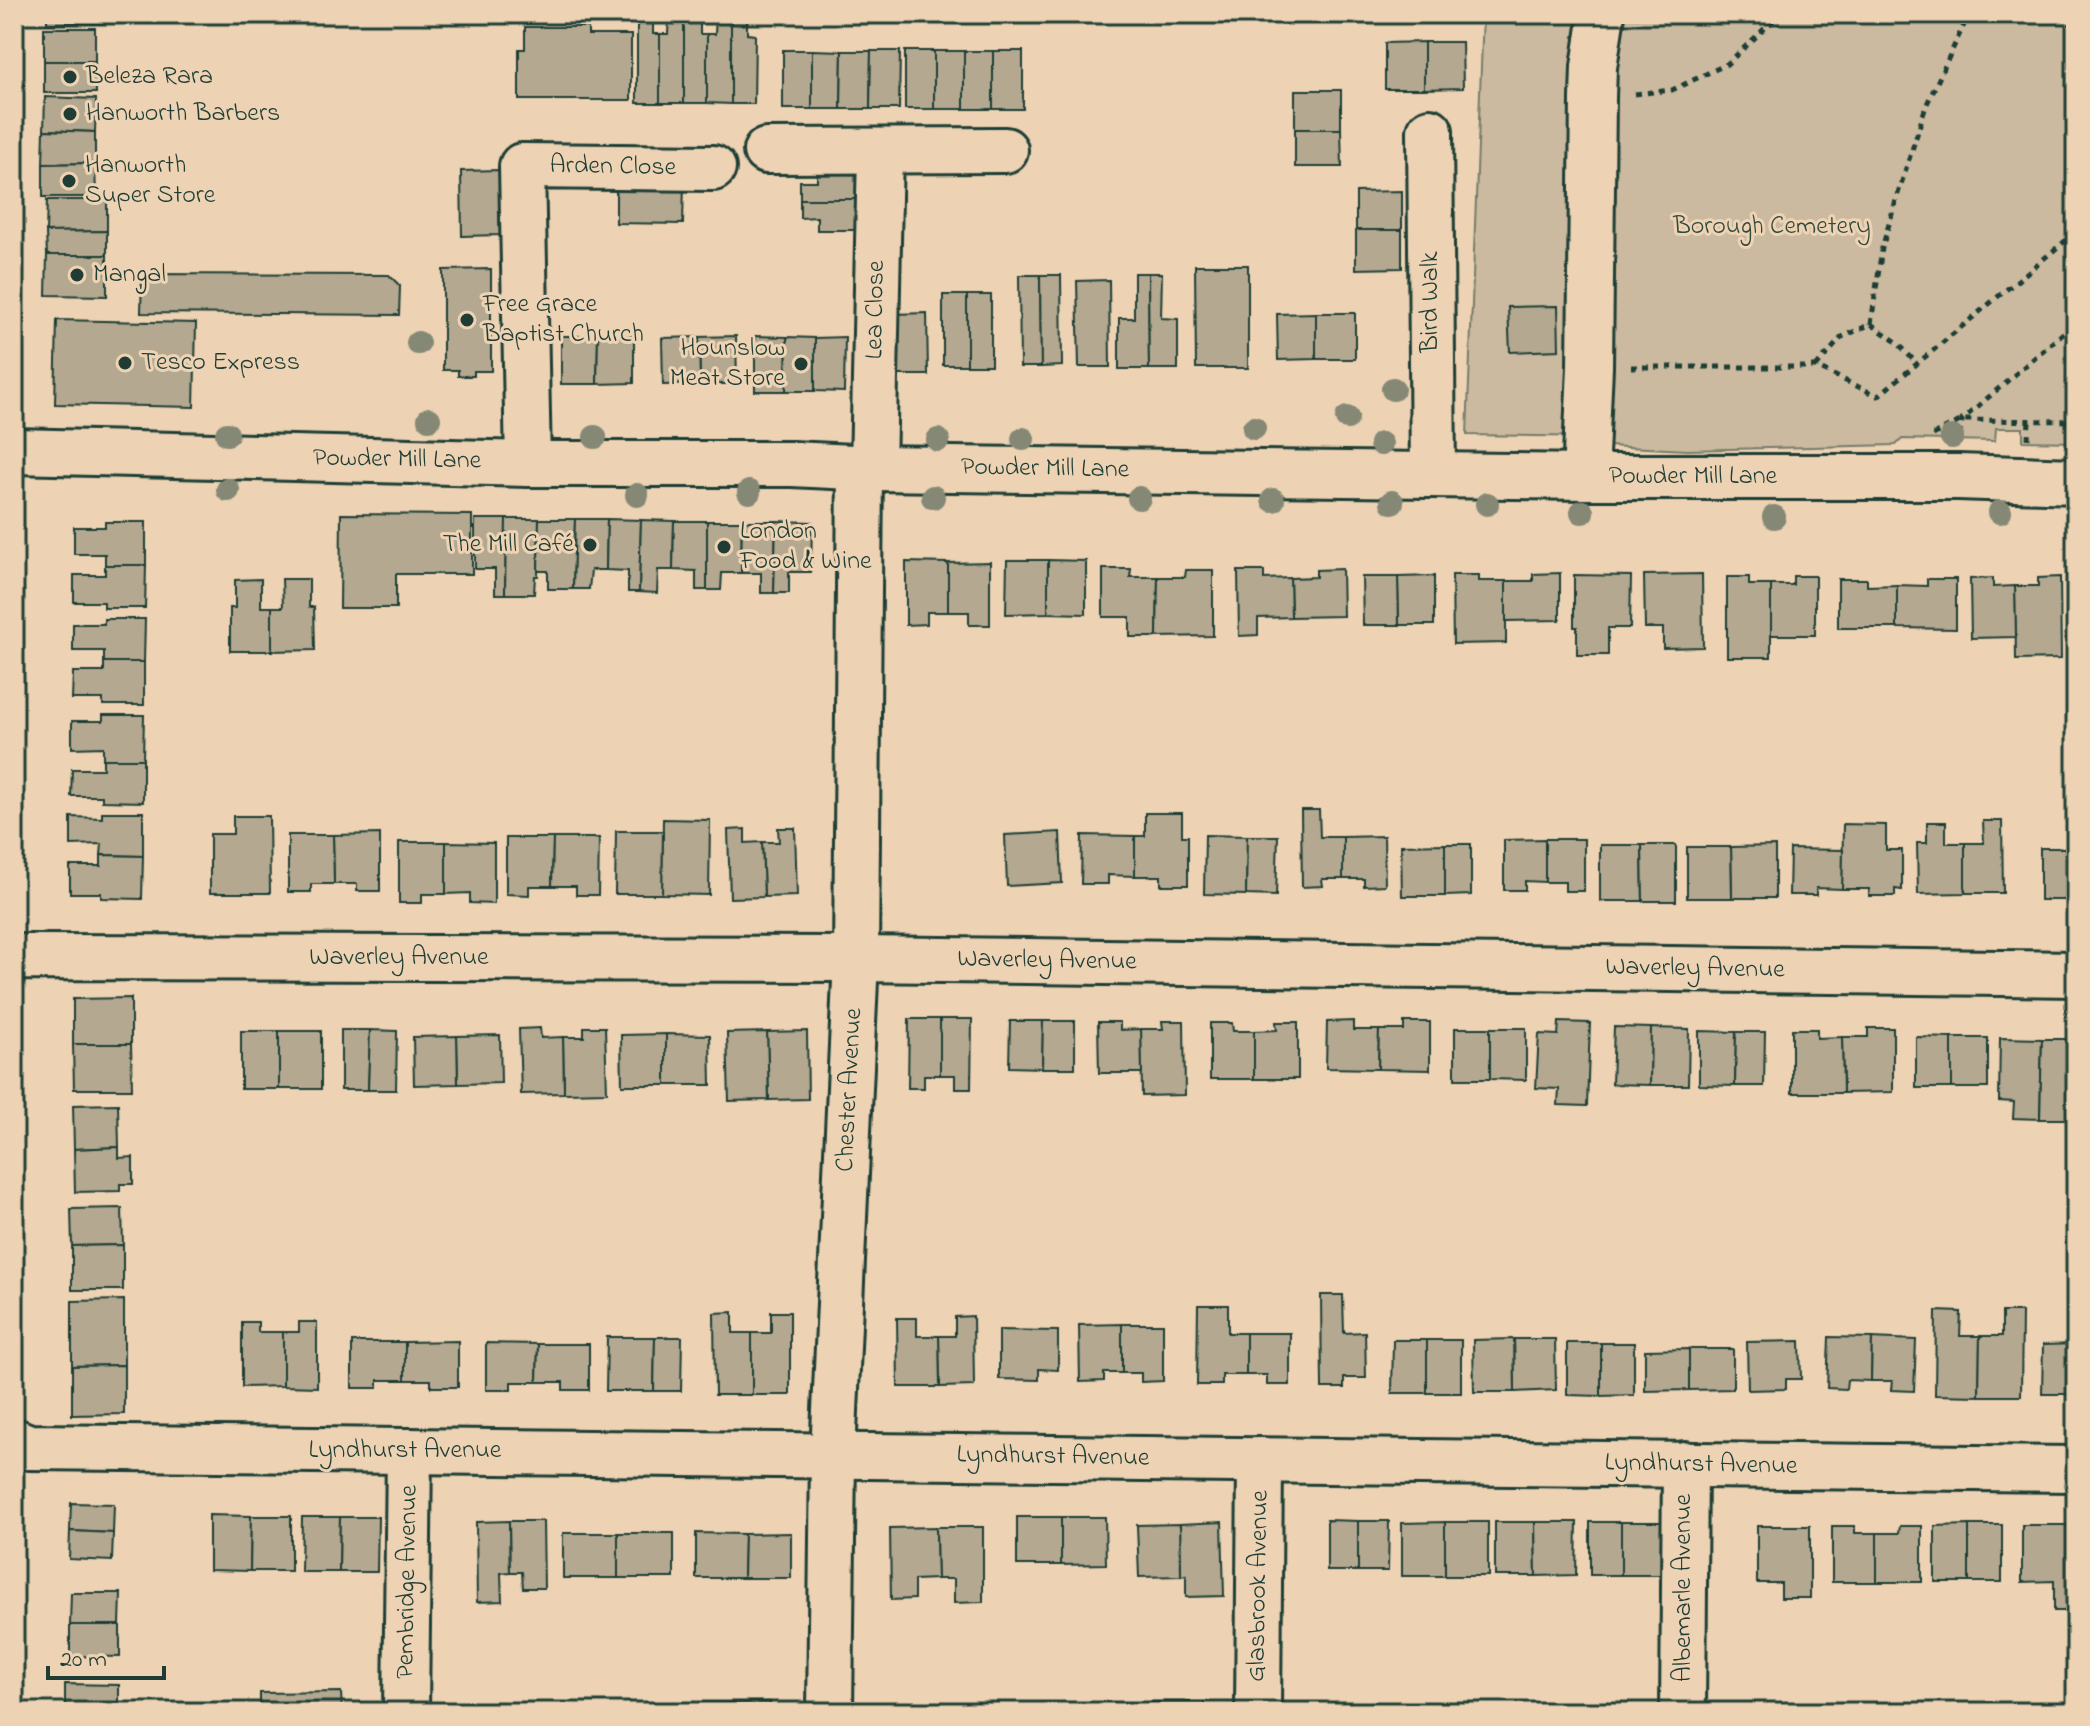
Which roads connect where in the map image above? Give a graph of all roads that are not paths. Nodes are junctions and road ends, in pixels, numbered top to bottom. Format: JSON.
{"nodes":[{"id":1,"x":1602,"y":14,"type":"edge"},
{"id":2,"x":1430,"y":131,"type":"dead end"},
{"id":3,"x":1005,"y":150,"type":"dead end"},
{"id":4,"x":766,"y":151,"type":"dead end"},
{"id":5,"x":880,"y":152,"type":"junction"},
{"id":6,"x":713,"y":168,"type":"dead end"},
{"id":7,"x":14,"y":451,"type":"edge"},
{"id":8,"x":528,"y":464,"type":"junction"},
{"id":9,"x":866,"y":468,"type":"junction"},
{"id":10,"x":1433,"y":474,"type":"junction"},
{"id":11,"x":1585,"y":477,"type":"junction"},
{"id":12,"x":2076,"y":481,"type":"edge"},
{"id":13,"x":15,"y":957,"type":"edge"},
{"id":14,"x":856,"y":959,"type":"junction"},
{"id":15,"x":2076,"y":974,"type":"edge"},
{"id":16,"x":19,"y":1448,"type":"edge"},
{"id":17,"x":409,"y":1451,"type":"junction"},
{"id":18,"x":833,"y":1454,"type":"junction"},
{"id":19,"x":1260,"y":1460,"type":"junction"},
{"id":20,"x":1685,"y":1464,"type":"junction"},
{"id":21,"x":2076,"y":1469,"type":"edge"},
{"id":22,"x":406,"y":1712,"type":"edge"},
{"id":23,"x":830,"y":1712,"type":"edge"},
{"id":24,"x":1258,"y":1712,"type":"edge"},
{"id":25,"x":1683,"y":1712,"type":"edge"}],
"edges":[{"from":1,"to":11,"type":"street"},
{"from":2,"to":10,"type":"street","name":"Bird Walk"},
{"from":3,"to":5,"type":"street"},
{"from":4,"to":5,"type":"street"},
{"from":5,"to":9,"type":"street","name":"Lea Close"},
{"from":6,"to":8,"type":"street","name":"Arden Close"},
{"from":7,"to":8,"type":"street","name":"Powder Mill Lane"},
{"from":8,"to":9,"type":"street","name":"Powder Mill Lane"},
{"from":9,"to":10,"type":"street","name":"Powder Mill Lane"},
{"from":9,"to":14,"type":"street","name":"Chester Avenue"},
{"from":10,"to":11,"type":"street","name":"Powder Mill Lane"},
{"from":11,"to":12,"type":"street","name":"Powder Mill Lane"},
{"from":13,"to":14,"type":"street","name":"Waverley Avenue"},
{"from":14,"to":15,"type":"street","name":"Waverley Avenue"},
{"from":14,"to":18,"type":"street","name":"Chester Avenue"},
{"from":16,"to":17,"type":"street","name":"Lyndhurst Avenue"},
{"from":17,"to":18,"type":"street","name":"Lyndhurst Avenue"},
{"from":17,"to":22,"type":"street","name":"Pembridge Avenue"},
{"from":18,"to":19,"type":"street","name":"Lyndhurst Avenue"},
{"from":18,"to":23,"type":"street","name":"Chester Avenue"},
{"from":19,"to":20,"type":"street","name":"Lyndhurst Avenue"},
{"from":19,"to":24,"type":"street","name":"Glasbrook Avenue"},
{"from":20,"to":21,"type":"street","name":"Lyndhurst Avenue"},
{"from":20,"to":25,"type":"street","name":"Albemarle Avenue"}]}
